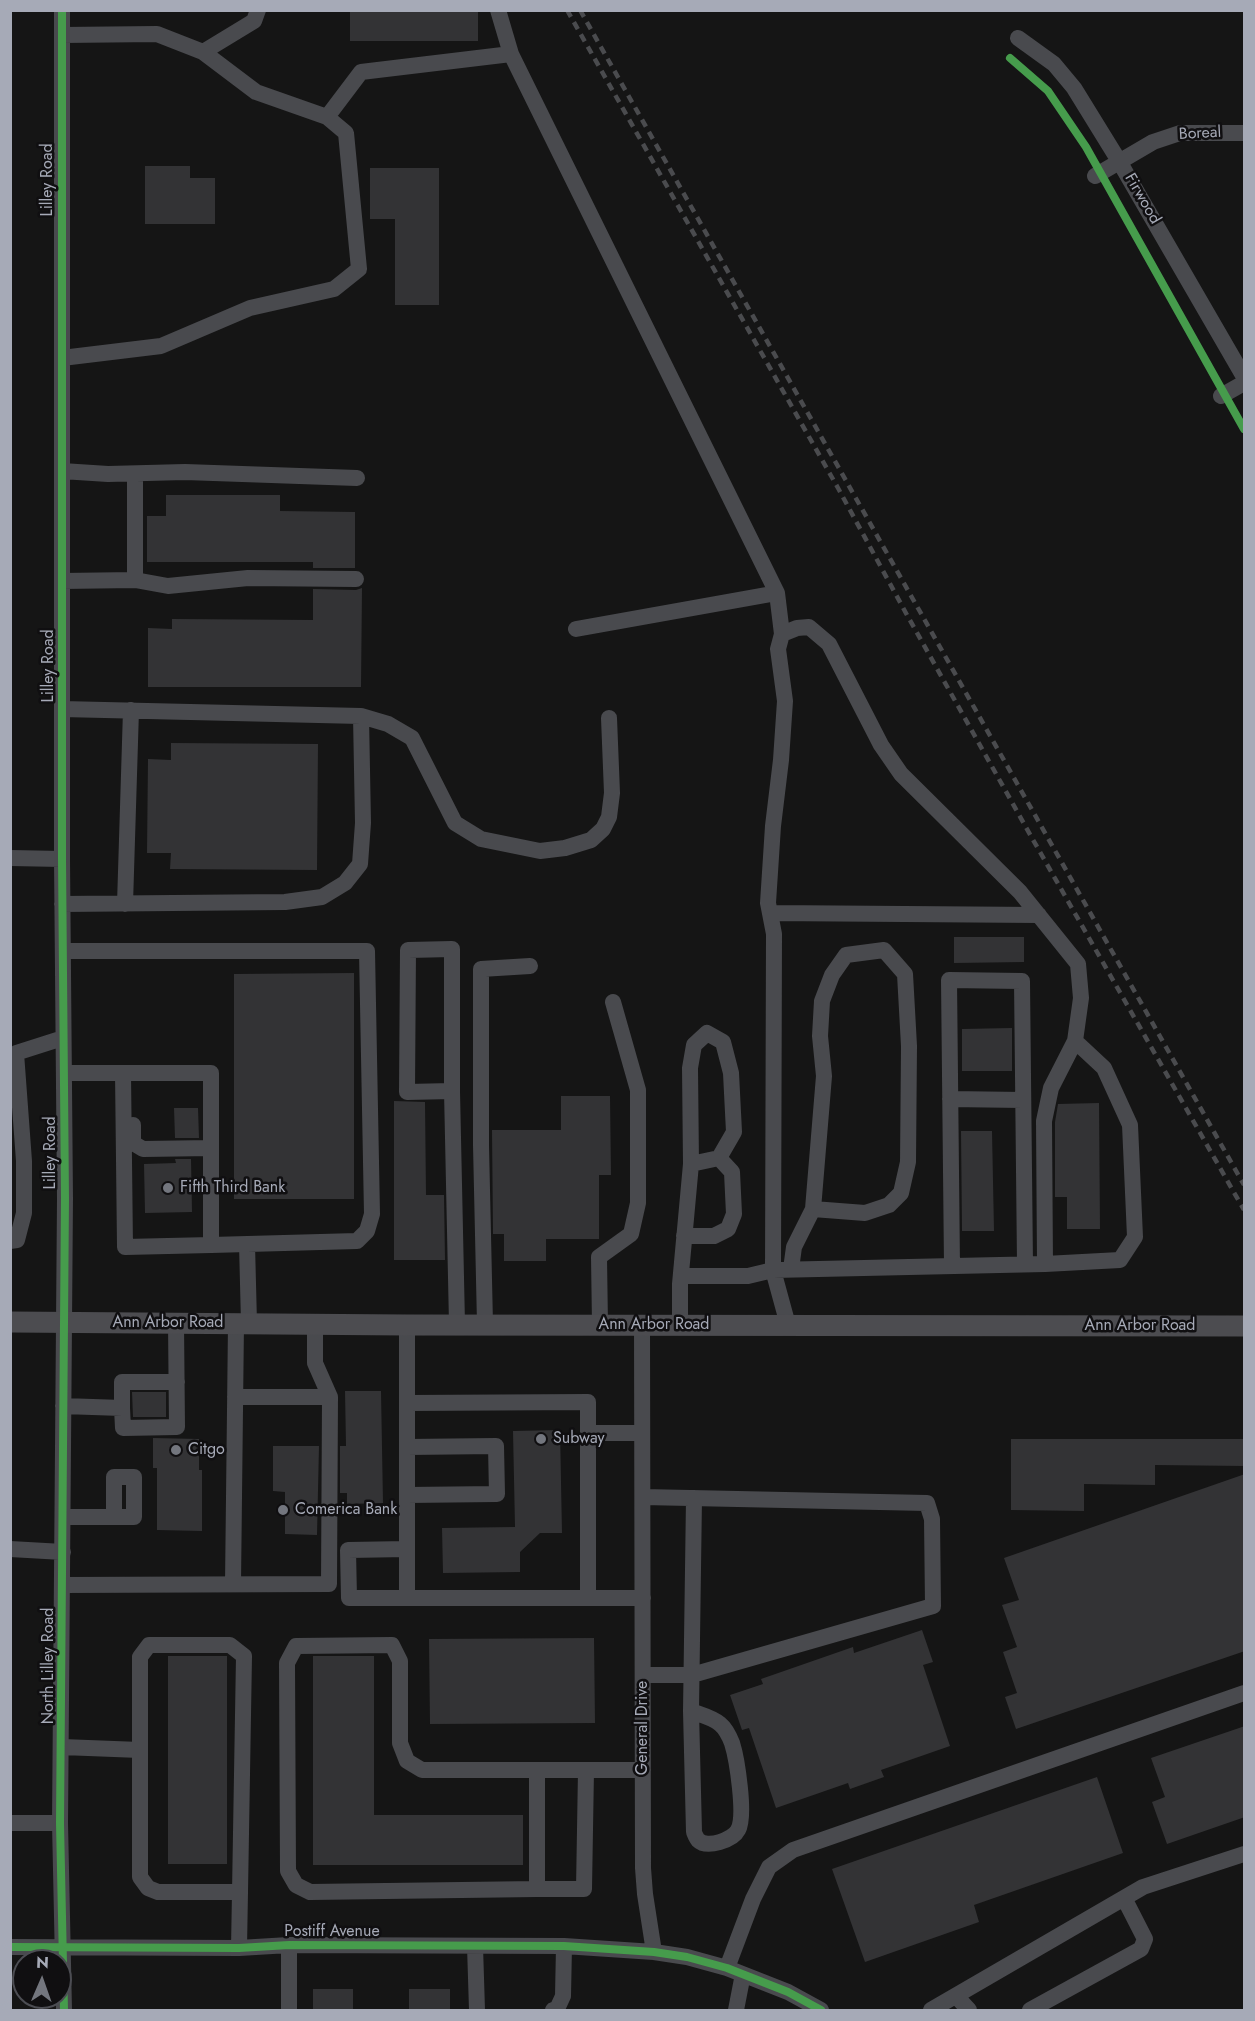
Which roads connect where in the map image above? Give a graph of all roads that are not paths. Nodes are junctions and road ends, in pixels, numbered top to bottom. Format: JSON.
{"nodes":[{"id":1,"x":62,"y":10,"type":"edge"},
{"id":2,"x":258,"y":10,"type":"edge"},
{"id":3,"x":498,"y":10,"type":"edge"},
{"id":4,"x":62,"y":34,"type":"junction"},
{"id":5,"x":1018,"y":38,"type":"dead end"},
{"id":6,"x":203,"y":52,"type":"junction"},
{"id":7,"x":511,"y":54,"type":"junction"},
{"id":8,"x":327,"y":117,"type":"junction"},
{"id":9,"x":1245,"y":133,"type":"edge"},
{"id":10,"x":1119,"y":161,"type":"junction"},
{"id":11,"x":1095,"y":176,"type":"dead end"},
{"id":12,"x":62,"y":358,"type":"junction"},
{"id":13,"x":1245,"y":377,"type":"edge"},
{"id":14,"x":1245,"y":383,"type":"edge"},
{"id":15,"x":1221,"y":396,"type":"dead end"},
{"id":16,"x":62,"y":471,"type":"junction"},
{"id":17,"x":135,"y":475,"type":"junction"},
{"id":18,"x":357,"y":478,"type":"dead end"},
{"id":19,"x":356,"y":579,"type":"dead end"},
{"id":20,"x":135,"y":580,"type":"junction"},
{"id":21,"x":62,"y":581,"type":"junction"},
{"id":22,"x":777,"y":593,"type":"junction"},
{"id":23,"x":576,"y":629,"type":"dead end"},
{"id":24,"x":782,"y":634,"type":"junction"},
{"id":25,"x":62,"y":709,"type":"junction"},
{"id":26,"x":131,"y":710,"type":"junction"},
{"id":27,"x":361,"y":716,"type":"junction"},
{"id":28,"x":609,"y":718,"type":"dead end"},
{"id":29,"x":10,"y":858,"type":"edge"},
{"id":30,"x":62,"y":859,"type":"junction"},
{"id":31,"x":63,"y":904,"type":"junction"},
{"id":32,"x":125,"y":904,"type":"junction"},
{"id":33,"x":770,"y":913,"type":"junction"},
{"id":34,"x":1039,"y":915,"type":"junction"},
{"id":35,"x":63,"y":951,"type":"junction"},
{"id":36,"x":530,"y":966,"type":"dead end"},
{"id":37,"x":613,"y":1002,"type":"dead end"},
{"id":38,"x":63,"y":1038,"type":"junction"},
{"id":39,"x":1075,"y":1041,"type":"junction"},
{"id":40,"x":13,"y":1053,"type":"edge"},
{"id":41,"x":64,"y":1073,"type":"junction"},
{"id":42,"x":123,"y":1073,"type":"junction"},
{"id":43,"x":452,"y":1091,"type":"junction"},
{"id":44,"x":950,"y":1099,"type":"junction"},
{"id":45,"x":124,"y":1100,"type":"junction"},
{"id":46,"x":1023,"y":1100,"type":"junction"},
{"id":47,"x":15,"y":1106,"type":"edge"},
{"id":48,"x":211,"y":1148,"type":"junction"},
{"id":49,"x":719,"y":1158,"type":"junction"},
{"id":50,"x":691,"y":1164,"type":"junction"},
{"id":51,"x":813,"y":1209,"type":"junction"},
{"id":52,"x":684,"y":1236,"type":"junction"},
{"id":53,"x":10,"y":1240,"type":"edge"},
{"id":54,"x":248,"y":1244,"type":"junction"},
{"id":55,"x":211,"y":1245,"type":"junction"},
{"id":56,"x":1025,"y":1264,"type":"junction"},
{"id":57,"x":1045,"y":1264,"type":"junction"},
{"id":58,"x":952,"y":1266,"type":"junction"},
{"id":59,"x":791,"y":1269,"type":"junction"},
{"id":60,"x":773,"y":1270,"type":"junction"},
{"id":61,"x":681,"y":1276,"type":"junction"},
{"id":62,"x":10,"y":1322,"type":"edge"},
{"id":63,"x":63,"y":1322,"type":"junction"},
{"id":64,"x":176,"y":1323,"type":"junction"},
{"id":65,"x":243,"y":1323,"type":"junction"},
{"id":66,"x":315,"y":1324,"type":"junction"},
{"id":67,"x":457,"y":1324,"type":"junction"},
{"id":68,"x":485,"y":1324,"type":"junction"},
{"id":69,"x":407,"y":1325,"type":"junction"},
{"id":70,"x":600,"y":1325,"type":"junction"},
{"id":71,"x":642,"y":1325,"type":"junction"},
{"id":72,"x":680,"y":1325,"type":"junction"},
{"id":73,"x":788,"y":1325,"type":"junction"},
{"id":74,"x":1245,"y":1326,"type":"edge"},
{"id":75,"x":177,"y":1382,"type":"junction"},
{"id":76,"x":235,"y":1397,"type":"junction"},
{"id":77,"x":330,"y":1397,"type":"junction"},
{"id":78,"x":407,"y":1403,"type":"junction"},
{"id":79,"x":63,"y":1406,"type":"junction"},
{"id":80,"x":122,"y":1407,"type":"junction"},
{"id":81,"x":588,"y":1432,"type":"junction"},
{"id":82,"x":642,"y":1433,"type":"junction"},
{"id":83,"x":407,"y":1447,"type":"junction"},
{"id":84,"x":407,"y":1495,"type":"junction"},
{"id":85,"x":643,"y":1497,"type":"junction"},
{"id":86,"x":694,"y":1498,"type":"junction"},
{"id":87,"x":63,"y":1517,"type":"junction"},
{"id":88,"x":114,"y":1517,"type":"dead end"},
{"id":89,"x":10,"y":1549,"type":"edge"},
{"id":90,"x":407,"y":1550,"type":"junction"},
{"id":91,"x":63,"y":1552,"type":"junction"},
{"id":92,"x":232,"y":1584,"type":"junction"},
{"id":93,"x":63,"y":1585,"type":"junction"},
{"id":94,"x":408,"y":1598,"type":"junction"},
{"id":95,"x":588,"y":1598,"type":"junction"},
{"id":96,"x":643,"y":1598,"type":"junction"},
{"id":97,"x":643,"y":1675,"type":"junction"},
{"id":98,"x":692,"y":1675,"type":"junction"},
{"id":99,"x":1245,"y":1693,"type":"edge"},
{"id":100,"x":691,"y":1711,"type":"junction"},
{"id":101,"x":62,"y":1747,"type":"junction"},
{"id":102,"x":140,"y":1750,"type":"junction"},
{"id":103,"x":537,"y":1770,"type":"junction"},
{"id":104,"x":586,"y":1770,"type":"junction"},
{"id":105,"x":643,"y":1770,"type":"junction"},
{"id":106,"x":10,"y":1823,"type":"edge"},
{"id":107,"x":60,"y":1823,"type":"junction"},
{"id":108,"x":1245,"y":1854,"type":"edge"},
{"id":109,"x":537,"y":1889,"type":"junction"},
{"id":110,"x":240,"y":1892,"type":"junction"},
{"id":111,"x":1124,"y":1898,"type":"junction"},
{"id":112,"x":289,"y":1945,"type":"junction"},
{"id":113,"x":475,"y":1946,"type":"junction"},
{"id":114,"x":564,"y":1946,"type":"junction"},
{"id":115,"x":10,"y":1947,"type":"edge"},
{"id":116,"x":63,"y":1948,"type":"junction"},
{"id":117,"x":239,"y":1948,"type":"junction"},
{"id":118,"x":654,"y":1952,"type":"junction"},
{"id":119,"x":727,"y":1968,"type":"junction"},
{"id":120,"x":743,"y":1974,"type":"junction"},
{"id":121,"x":956,"y":1996,"type":"junction"},
{"id":122,"x":64,"y":2010,"type":"edge"},
{"id":123,"x":289,"y":2010,"type":"edge"},
{"id":124,"x":477,"y":2010,"type":"edge"},
{"id":125,"x":553,"y":2010,"type":"edge"},
{"id":126,"x":736,"y":2010,"type":"edge"},
{"id":127,"x":821,"y":2010,"type":"edge"},
{"id":128,"x":931,"y":2010,"type":"edge"},
{"id":129,"x":969,"y":2010,"type":"edge"},
{"id":130,"x":1030,"y":2010,"type":"edge"}],
"edges":[{"from":1,"to":4,"type":"street","name":"Lilley Road"},
{"from":2,"to":6,"type":"street"},
{"from":3,"to":7,"type":"street"},
{"from":4,"to":6,"type":"street"},
{"from":4,"to":12,"type":"street","name":"Lilley Road"},
{"from":5,"to":10,"type":"street","name":"Firwood"},
{"from":6,"to":8,"type":"street"},
{"from":7,"to":8,"type":"street"},
{"from":7,"to":22,"type":"street"},
{"from":8,"to":12,"type":"street"},
{"from":9,"to":10,"type":"street","name":"Boreal"},
{"from":10,"to":11,"type":"street","name":"Boreal"},
{"from":10,"to":13,"type":"street","name":"Firwood"},
{"from":12,"to":16,"type":"street","name":"Lilley Road"},
{"from":14,"to":15,"type":"street"},
{"from":16,"to":17,"type":"street"},
{"from":16,"to":21,"type":"street","name":"Lilley Road"},
{"from":17,"to":18,"type":"street"},
{"from":17,"to":20,"type":"street"},
{"from":19,"to":20,"type":"street"},
{"from":20,"to":21,"type":"street"},
{"from":21,"to":25,"type":"street","name":"Lilley Road"},
{"from":22,"to":23,"type":"street"},
{"from":22,"to":24,"type":"street"},
{"from":24,"to":33,"type":"street"},
{"from":24,"to":34,"type":"street"},
{"from":25,"to":26,"type":"street"},
{"from":25,"to":30,"type":"street","name":"Lilley Road"},
{"from":26,"to":27,"type":"street"},
{"from":26,"to":32,"type":"street"},
{"from":27,"to":28,"type":"street"},
{"from":27,"to":32,"type":"street"},
{"from":29,"to":30,"type":"street"},
{"from":30,"to":31,"type":"street","name":"Lilley Road"},
{"from":31,"to":32,"type":"street"},
{"from":31,"to":35,"type":"street","name":"Lilley Road"},
{"from":33,"to":34,"type":"street"},
{"from":33,"to":60,"type":"street"},
{"from":34,"to":39,"type":"street"},
{"from":35,"to":38,"type":"street","name":"Lilley Road"},
{"from":35,"to":54,"type":"street"},
{"from":36,"to":68,"type":"street"},
{"from":37,"to":70,"type":"street"},
{"from":38,"to":40,"type":"street"},
{"from":38,"to":41,"type":"street","name":"Lilley Road"},
{"from":39,"to":57,"type":"street"},
{"from":39,"to":57,"type":"street"},
{"from":40,"to":47,"type":"street"},
{"from":41,"to":42,"type":"street"},
{"from":41,"to":63,"type":"street","name":"Lilley Road"},
{"from":42,"to":45,"type":"street"},
{"from":42,"to":48,"type":"street"},
{"from":43,"to":43,"type":"street"},
{"from":43,"to":67,"type":"street"},
{"from":44,"to":46,"type":"street"},
{"from":44,"to":46,"type":"street"},
{"from":44,"to":58,"type":"street"},
{"from":45,"to":48,"type":"street"},
{"from":45,"to":55,"type":"street"},
{"from":46,"to":56,"type":"street"},
{"from":47,"to":53,"type":"street"},
{"from":48,"to":55,"type":"street"},
{"from":49,"to":50,"type":"street"},
{"from":49,"to":50,"type":"street"},
{"from":49,"to":52,"type":"street"},
{"from":50,"to":52,"type":"street"},
{"from":51,"to":51,"type":"street"},
{"from":51,"to":59,"type":"street"},
{"from":52,"to":61,"type":"street"},
{"from":54,"to":55,"type":"street"},
{"from":54,"to":65,"type":"street"},
{"from":56,"to":57,"type":"street"},
{"from":56,"to":58,"type":"street"},
{"from":58,"to":59,"type":"street"},
{"from":59,"to":60,"type":"street"},
{"from":60,"to":61,"type":"street"},
{"from":60,"to":73,"type":"street"},
{"from":61,"to":72,"type":"street"},
{"from":62,"to":63,"type":"main road","name":"Ann Arbor Road"},
{"from":63,"to":64,"type":"main road","name":"Ann Arbor Road"},
{"from":63,"to":79,"type":"street","name":"North Lilley Road"},
{"from":64,"to":65,"type":"main road","name":"Ann Arbor Road"},
{"from":64,"to":75,"type":"street"},
{"from":65,"to":66,"type":"main road","name":"Ann Arbor Road"},
{"from":65,"to":76,"type":"street"},
{"from":66,"to":69,"type":"main road","name":"Ann Arbor Road"},
{"from":66,"to":77,"type":"street"},
{"from":67,"to":68,"type":"main road","name":"Ann Arbor Road"},
{"from":67,"to":69,"type":"main road","name":"Ann Arbor Road"},
{"from":68,"to":70,"type":"main road","name":"Ann Arbor Road"},
{"from":69,"to":78,"type":"street"},
{"from":70,"to":71,"type":"main road","name":"Ann Arbor Road"},
{"from":71,"to":72,"type":"main road","name":"Ann Arbor Road"},
{"from":71,"to":82,"type":"street","name":"General Drive"},
{"from":72,"to":73,"type":"main road","name":"Ann Arbor Road"},
{"from":73,"to":74,"type":"main road","name":"Ann Arbor Road"},
{"from":75,"to":80,"type":"street"},
{"from":75,"to":80,"type":"street"},
{"from":76,"to":77,"type":"street"},
{"from":76,"to":92,"type":"street"},
{"from":77,"to":92,"type":"street"},
{"from":78,"to":81,"type":"street"},
{"from":78,"to":83,"type":"street"},
{"from":79,"to":80,"type":"street"},
{"from":79,"to":87,"type":"street","name":"North Lilley Road"},
{"from":81,"to":82,"type":"street"},
{"from":81,"to":95,"type":"street"},
{"from":82,"to":85,"type":"street","name":"General Drive"},
{"from":83,"to":84,"type":"street"},
{"from":83,"to":84,"type":"street"},
{"from":84,"to":90,"type":"street"},
{"from":85,"to":86,"type":"street"},
{"from":85,"to":96,"type":"street","name":"General Drive"},
{"from":86,"to":98,"type":"street"},
{"from":86,"to":98,"type":"street"},
{"from":87,"to":88,"type":"street"},
{"from":87,"to":91,"type":"street","name":"North Lilley Road"},
{"from":89,"to":91,"type":"street"},
{"from":90,"to":94,"type":"street"},
{"from":90,"to":94,"type":"street"},
{"from":91,"to":93,"type":"street","name":"North Lilley Road"},
{"from":92,"to":93,"type":"street"},
{"from":93,"to":101,"type":"street","name":"North Lilley Road"},
{"from":94,"to":95,"type":"street"},
{"from":95,"to":96,"type":"street"},
{"from":96,"to":97,"type":"street","name":"General Drive"},
{"from":97,"to":98,"type":"street"},
{"from":97,"to":105,"type":"street","name":"General Drive"},
{"from":98,"to":100,"type":"street"},
{"from":99,"to":119,"type":"street"},
{"from":100,"to":100,"type":"street"},
{"from":101,"to":102,"type":"street"},
{"from":101,"to":107,"type":"street","name":"North Lilley Road"},
{"from":102,"to":110,"type":"street"},
{"from":102,"to":110,"type":"street"},
{"from":103,"to":104,"type":"street"},
{"from":103,"to":109,"type":"street"},
{"from":103,"to":109,"type":"street"},
{"from":104,"to":105,"type":"street"},
{"from":104,"to":109,"type":"street"},
{"from":105,"to":118,"type":"street","name":"General Drive"},
{"from":106,"to":107,"type":"street"},
{"from":107,"to":116,"type":"street","name":"North Lilley Road"},
{"from":108,"to":111,"type":"street"},
{"from":110,"to":117,"type":"street"},
{"from":111,"to":121,"type":"street"},
{"from":111,"to":130,"type":"street"},
{"from":112,"to":113,"type":"street","name":"Postiff Avenue"},
{"from":112,"to":117,"type":"street","name":"Postiff Avenue"},
{"from":112,"to":123,"type":"street"},
{"from":113,"to":114,"type":"street","name":"Postiff Avenue"},
{"from":113,"to":124,"type":"street"},
{"from":114,"to":118,"type":"street","name":"Postiff Avenue"},
{"from":114,"to":125,"type":"street"},
{"from":115,"to":116,"type":"street","name":"Postiff Avenue"},
{"from":116,"to":117,"type":"street","name":"Postiff Avenue"},
{"from":116,"to":122,"type":"street","name":"North Lilley Road"},
{"from":118,"to":119,"type":"street"},
{"from":119,"to":120,"type":"street"},
{"from":120,"to":126,"type":"street"},
{"from":120,"to":127,"type":"street"},
{"from":121,"to":128,"type":"street"},
{"from":121,"to":129,"type":"street"}]}
